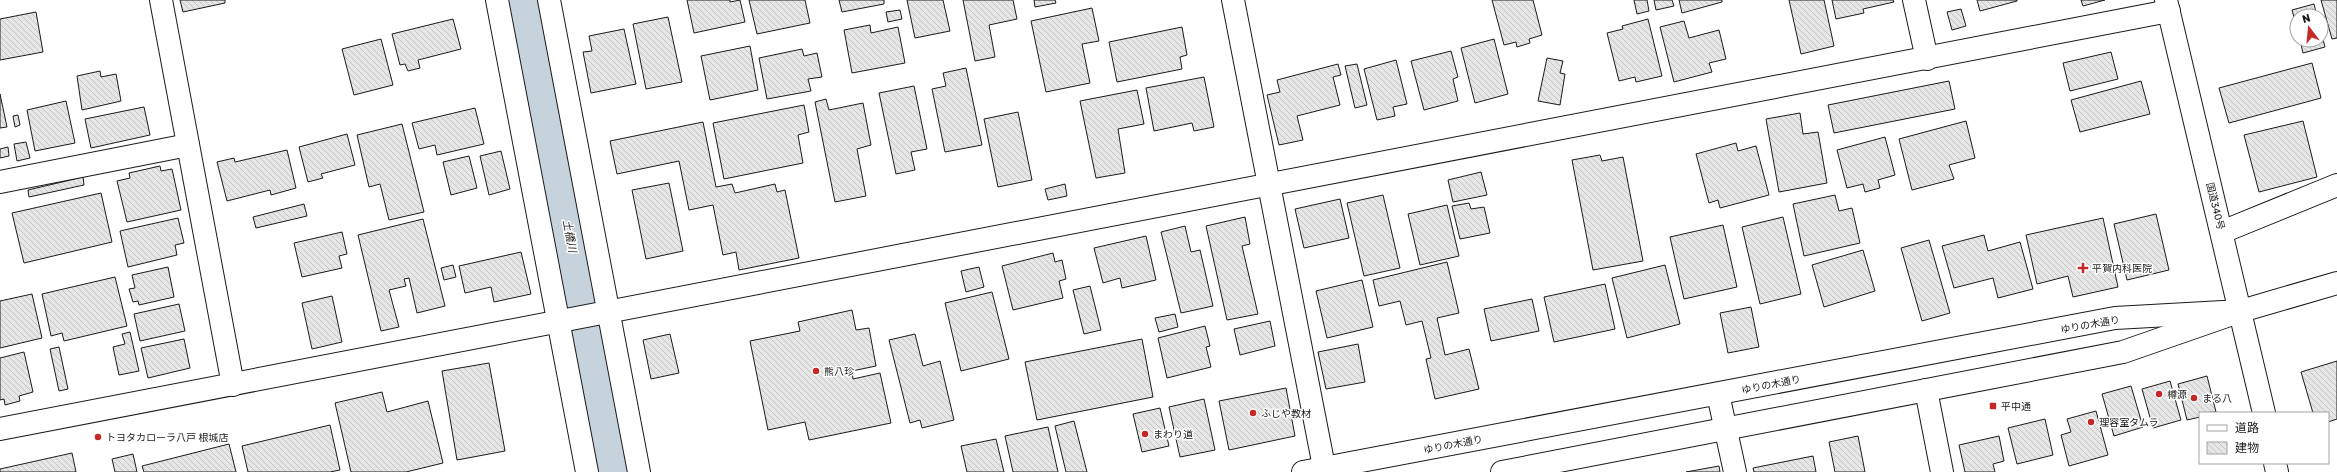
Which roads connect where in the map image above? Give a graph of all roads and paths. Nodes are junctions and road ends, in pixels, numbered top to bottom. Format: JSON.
{"nodes":[{"id":1,"x":161,"y":0,"type":"edge"},
{"id":2,"x":497,"y":0,"type":"edge"},
{"id":3,"x":549,"y":0,"type":"edge"},
{"id":4,"x":1235,"y":0,"type":"edge"},
{"id":5,"x":1914,"y":0,"type":"edge"},
{"id":6,"x":2168,"y":6,"type":"edge"},
{"id":7,"x":1927,"y":59,"type":"junction"},
{"id":8,"x":188,"y":144,"type":"junction"},
{"id":9,"x":0,"y":182,"type":"edge"},
{"id":10,"x":1270,"y":185,"type":"junction"},
{"id":11,"x":2337,"y":185,"type":"edge"},
{"id":12,"x":2222,"y":232,"type":"junction"},
{"id":13,"x":2337,"y":283,"type":"edge"},
{"id":14,"x":609,"y":310,"type":"junction"},
{"id":15,"x":2241,"y":311,"type":"junction"},
{"id":16,"x":559,"y":320,"type":"junction"},
{"id":17,"x":234,"y":385,"type":"junction"},
{"id":18,"x":1926,"y":390,"type":"junction"},
{"id":19,"x":1718,"y":394,"type":"junction"},
{"id":20,"x":2264,"y":412,"type":"edge"},
{"id":21,"x":1726,"y":428,"type":"junction"},
{"id":22,"x":0,"y":429,"type":"edge"},
{"id":23,"x":1317,"y":471,"type":"edge"},
{"id":24,"x":587,"y":472,"type":"edge"},
{"id":25,"x":639,"y":472,"type":"edge"},
{"id":26,"x":1502,"y":472,"type":"edge"},
{"id":27,"x":1735,"y":472,"type":"edge"},
{"id":28,"x":1942,"y":472,"type":"edge"}],
"edges":[{"from":1,"to":8,"type":"main road"},
{"from":2,"to":16,"type":"main road"},
{"from":3,"to":14,"type":"main road"},
{"from":4,"to":10,"type":"main road"},
{"from":5,"to":7,"type":"main road"},
{"from":6,"to":7,"type":"main road"},
{"from":6,"to":12,"type":"main road","name":"国道340号"},
{"from":7,"to":10,"type":"main road"},
{"from":8,"to":9,"type":"main road"},
{"from":8,"to":17,"type":"main road"},
{"from":10,"to":14,"type":"main road"},
{"from":10,"to":23,"type":"main road"},
{"from":11,"to":12,"type":"main road"},
{"from":12,"to":15,"type":"main road","name":"国道340号"},
{"from":13,"to":15,"type":"main road","name":"ゆりの木通り"},
{"from":14,"to":16,"type":"main road"},
{"from":14,"to":25,"type":"main road"},
{"from":15,"to":18,"type":"main road","name":"ゆりの木通り"},
{"from":15,"to":19,"type":"main road","name":"ゆりの木通り"},
{"from":15,"to":20,"type":"main road","name":"国道340号"},
{"from":16,"to":17,"type":"main road"},
{"from":16,"to":24,"type":"main road"},
{"from":17,"to":22,"type":"main road"},
{"from":18,"to":21,"type":"main road","name":"ゆりの木通り"},
{"from":18,"to":28,"type":"main road"},
{"from":19,"to":21,"type":"main road"},
{"from":19,"to":23,"type":"main road","name":"ゆりの木通り"},
{"from":21,"to":26,"type":"main road","name":"ゆりの木通り"},
{"from":21,"to":27,"type":"main road"}]}
